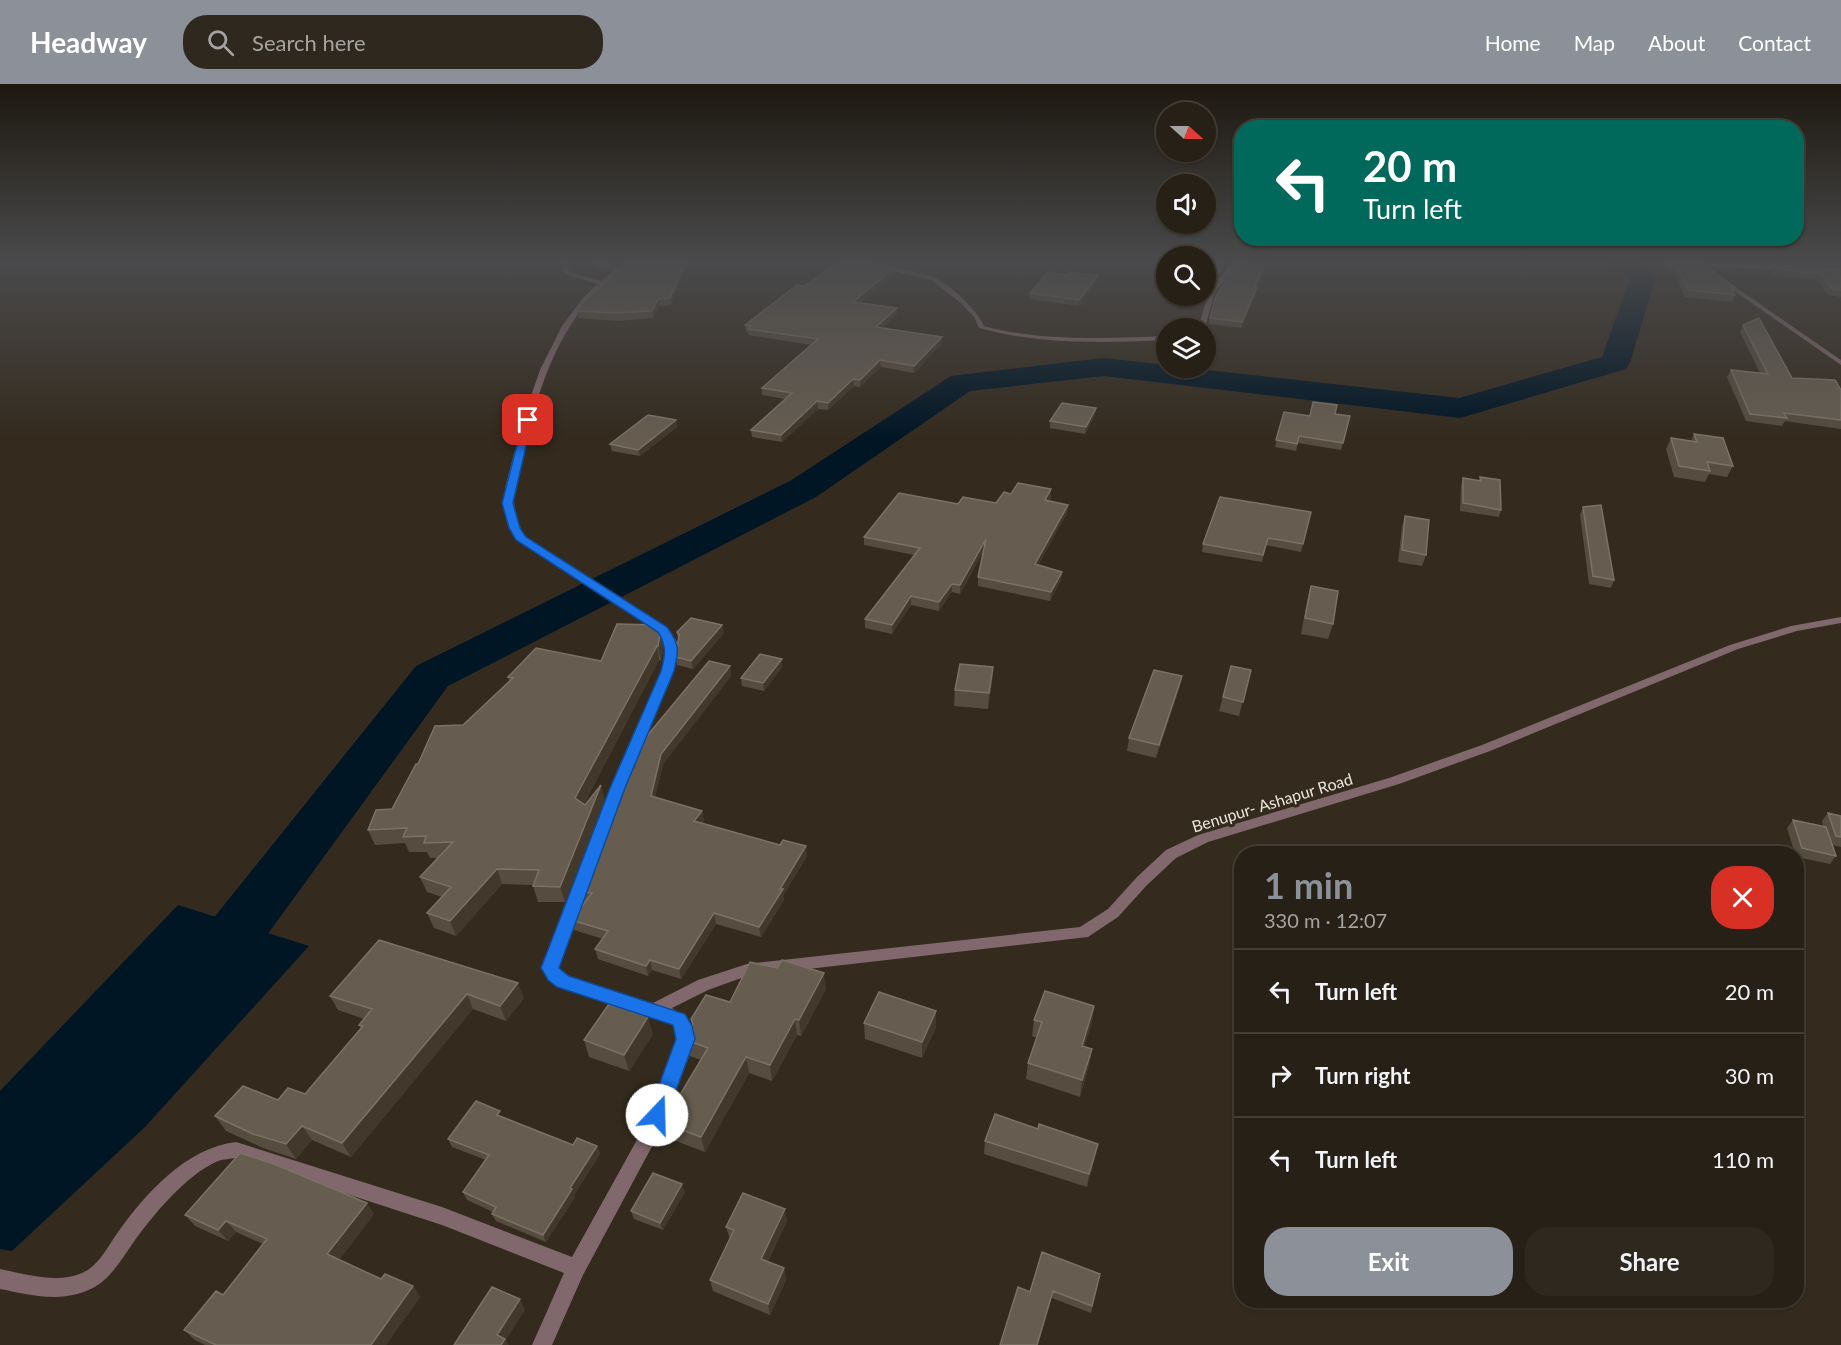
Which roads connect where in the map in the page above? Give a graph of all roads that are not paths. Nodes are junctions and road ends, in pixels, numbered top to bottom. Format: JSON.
{"nodes":[{"id":1,"x":569,"y":321,"type":"edge"},
{"id":2,"x":978,"y":321,"type":"edge"},
{"id":3,"x":1778,"y":321,"type":"edge"},
{"id":4,"x":1156,"y":338,"type":"edge"},
{"id":5,"x":1841,"y":363,"type":"edge"},
{"id":6,"x":1841,"y":620,"type":"edge"},
{"id":7,"x":654,"y":1010,"type":"junction"},
{"id":8,"x":576,"y":1268,"type":"junction"},
{"id":9,"x":0,"y":1279,"type":"edge"},
{"id":10,"x":542,"y":1345,"type":"edge"}],
"edges":[{"from":1,"to":7,"type":"street"},
{"from":2,"to":4,"type":"street"},
{"from":3,"to":5,"type":"street"},
{"from":6,"to":7,"type":"street","name":"Benupur- Ashapur Road"},
{"from":7,"to":8,"type":"street"},
{"from":8,"to":9,"type":"street"},
{"from":8,"to":10,"type":"street"}]}
